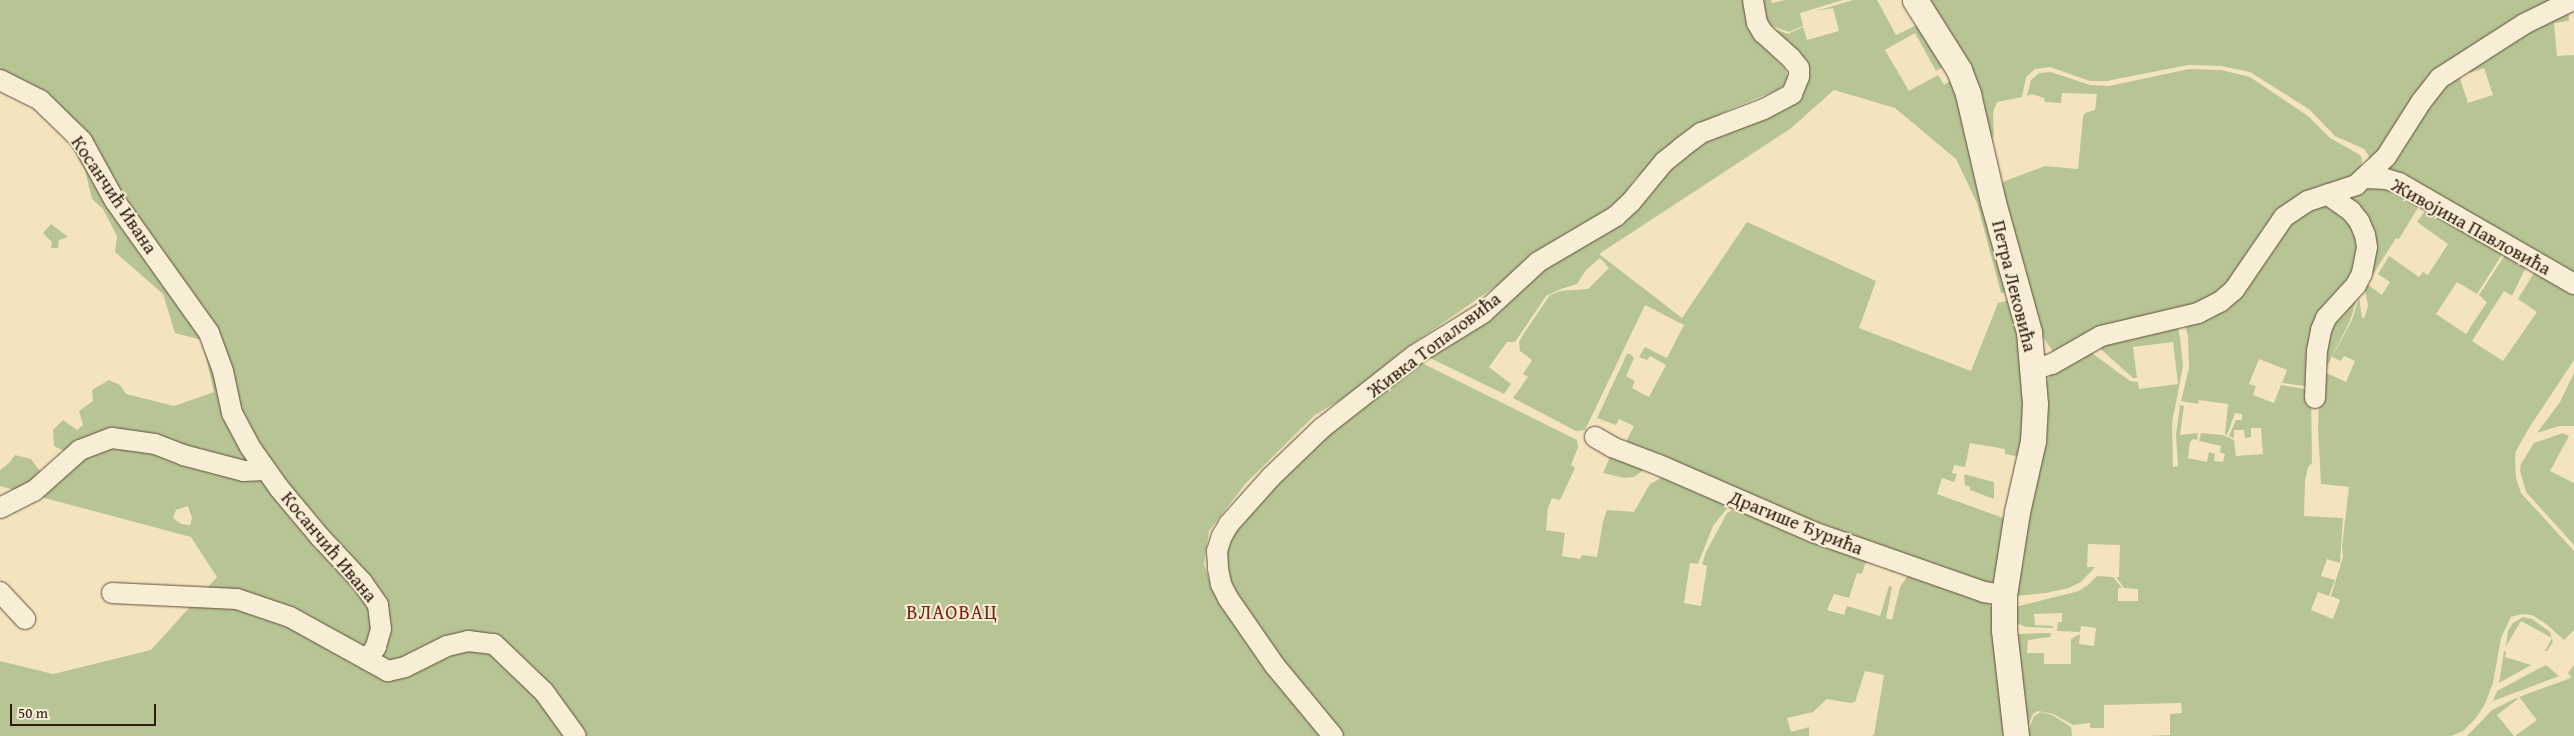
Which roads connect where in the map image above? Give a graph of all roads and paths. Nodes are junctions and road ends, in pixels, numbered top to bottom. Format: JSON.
{"nodes":[{"id":1,"x":1753,"y":0,"type":"edge"},
{"id":2,"x":1915,"y":0,"type":"edge"},
{"id":3,"x":2573,"y":0,"type":"edge"},
{"id":4,"x":0,"y":80,"type":"edge"},
{"id":5,"x":2365,"y":178,"type":"junction"},
{"id":6,"x":2327,"y":194,"type":"junction"},
{"id":7,"x":2574,"y":284,"type":"edge"},
{"id":8,"x":2033,"y":370,"type":"junction"},
{"id":9,"x":2315,"y":398,"type":"dead end"},
{"id":10,"x":1595,"y":437,"type":"dead end"},
{"id":11,"x":265,"y":470,"type":"junction"},
{"id":12,"x":0,"y":508,"type":"edge"},
{"id":13,"x":0,"y":592,"type":"edge"},
{"id":14,"x":112,"y":593,"type":"dead end"},
{"id":15,"x":2004,"y":595,"type":"junction"},
{"id":16,"x":25,"y":619,"type":"dead end"},
{"id":17,"x":368,"y":658,"type":"junction"},
{"id":18,"x":576,"y":736,"type":"edge"},
{"id":19,"x":1333,"y":736,"type":"edge"},
{"id":20,"x":2016,"y":736,"type":"edge"}],
"edges":[{"from":1,"to":19,"type":"street","name":"Живка Топаловића"},
{"from":2,"to":8,"type":"street","name":"Петра Лековића"},
{"from":3,"to":5,"type":"street","name":"Живојина Павловића"},
{"from":4,"to":11,"type":"street","name":"Косанчић Ивана"},
{"from":5,"to":6,"type":"street","name":"Живојина Павловића"},
{"from":5,"to":7,"type":"street","name":"Живојина Павловића"},
{"from":6,"to":8,"type":"street","name":"Живојина Павловића"},
{"from":6,"to":9,"type":"street"},
{"from":8,"to":15,"type":"street","name":"Петра Лековића"},
{"from":10,"to":15,"type":"street","name":"Драгише Ђурића"},
{"from":11,"to":12,"type":"street"},
{"from":11,"to":17,"type":"street","name":"Косанчић Ивана"},
{"from":13,"to":16,"type":"street"},
{"from":14,"to":17,"type":"street"},
{"from":15,"to":20,"type":"street","name":"Петра Лековића"},
{"from":17,"to":18,"type":"street"}]}
